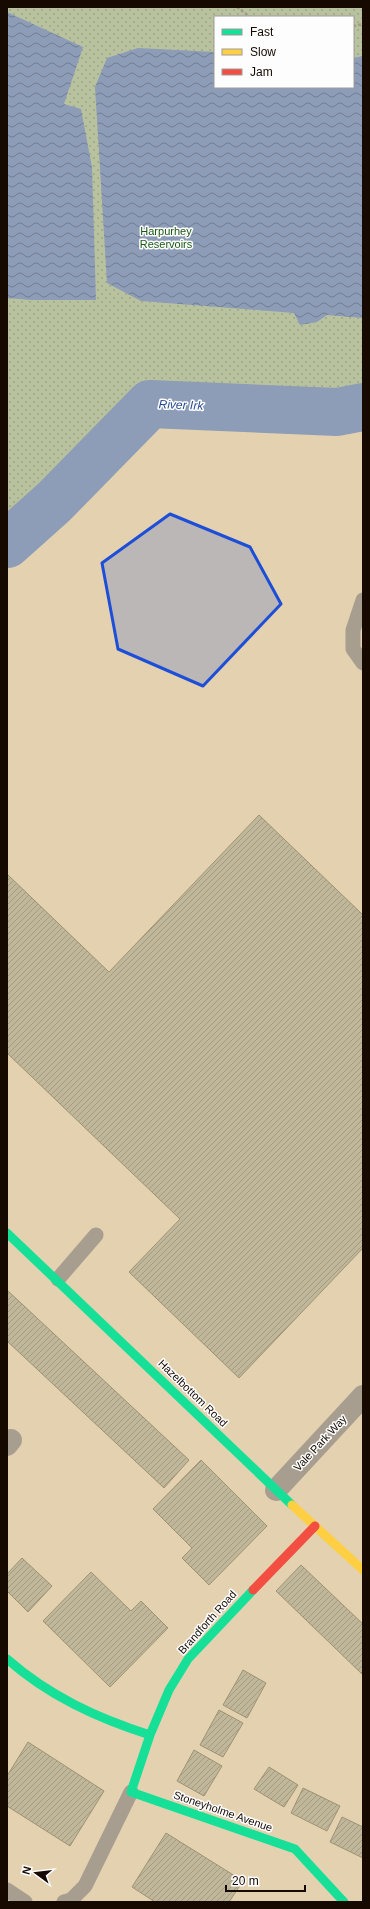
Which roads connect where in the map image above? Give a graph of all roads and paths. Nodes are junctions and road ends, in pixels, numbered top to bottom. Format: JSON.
{"nodes":[{"id":1,"x":237,"y":7,"type":"edge"},
{"id":2,"x":249,"y":16,"type":"edge"},
{"id":3,"x":363,"y":600,"type":"edge"},
{"id":4,"x":363,"y":663,"type":"edge"},
{"id":5,"x":7,"y":1233,"type":"edge"},
{"id":6,"x":96,"y":1235,"type":"dead end"},
{"id":7,"x":58,"y":1279,"type":"junction"},
{"id":8,"x":363,"y":1396,"type":"edge"},
{"id":9,"x":276,"y":1490,"type":"junction"},
{"id":10,"x":315,"y":1526,"type":"junction"},
{"id":11,"x":363,"y":1570,"type":"edge"},
{"id":12,"x":7,"y":1659,"type":"edge"},
{"id":13,"x":150,"y":1735,"type":"junction"},
{"id":14,"x":131,"y":1792,"type":"junction"},
{"id":15,"x":7,"y":1890,"type":"edge"},
{"id":16,"x":25,"y":1902,"type":"edge"},
{"id":17,"x":64,"y":1902,"type":"edge"},
{"id":18,"x":344,"y":1902,"type":"edge"}],
"edges":[{"from":1,"to":2,"type":"path"},
{"from":3,"to":4,"type":"lane"},
{"from":5,"to":7,"type":"street","name":"Hazelbottom Road"},
{"from":6,"to":7,"type":"lane"},
{"from":7,"to":9,"type":"street","name":"Hazelbottom Road"},
{"from":8,"to":9,"type":"street","name":"Vale Park Way"},
{"from":9,"to":10,"type":"street","name":"Hazelbottom Road"},
{"from":10,"to":11,"type":"street","name":"Hazelbottom Road"},
{"from":10,"to":13,"type":"street","name":"Brandforth Road"},
{"from":12,"to":13,"type":"street"},
{"from":13,"to":14,"type":"street"},
{"from":14,"to":17,"type":"lane"},
{"from":14,"to":18,"type":"street","name":"Stoneyholme Avenue"},
{"from":15,"to":16,"type":"lane"}]}
